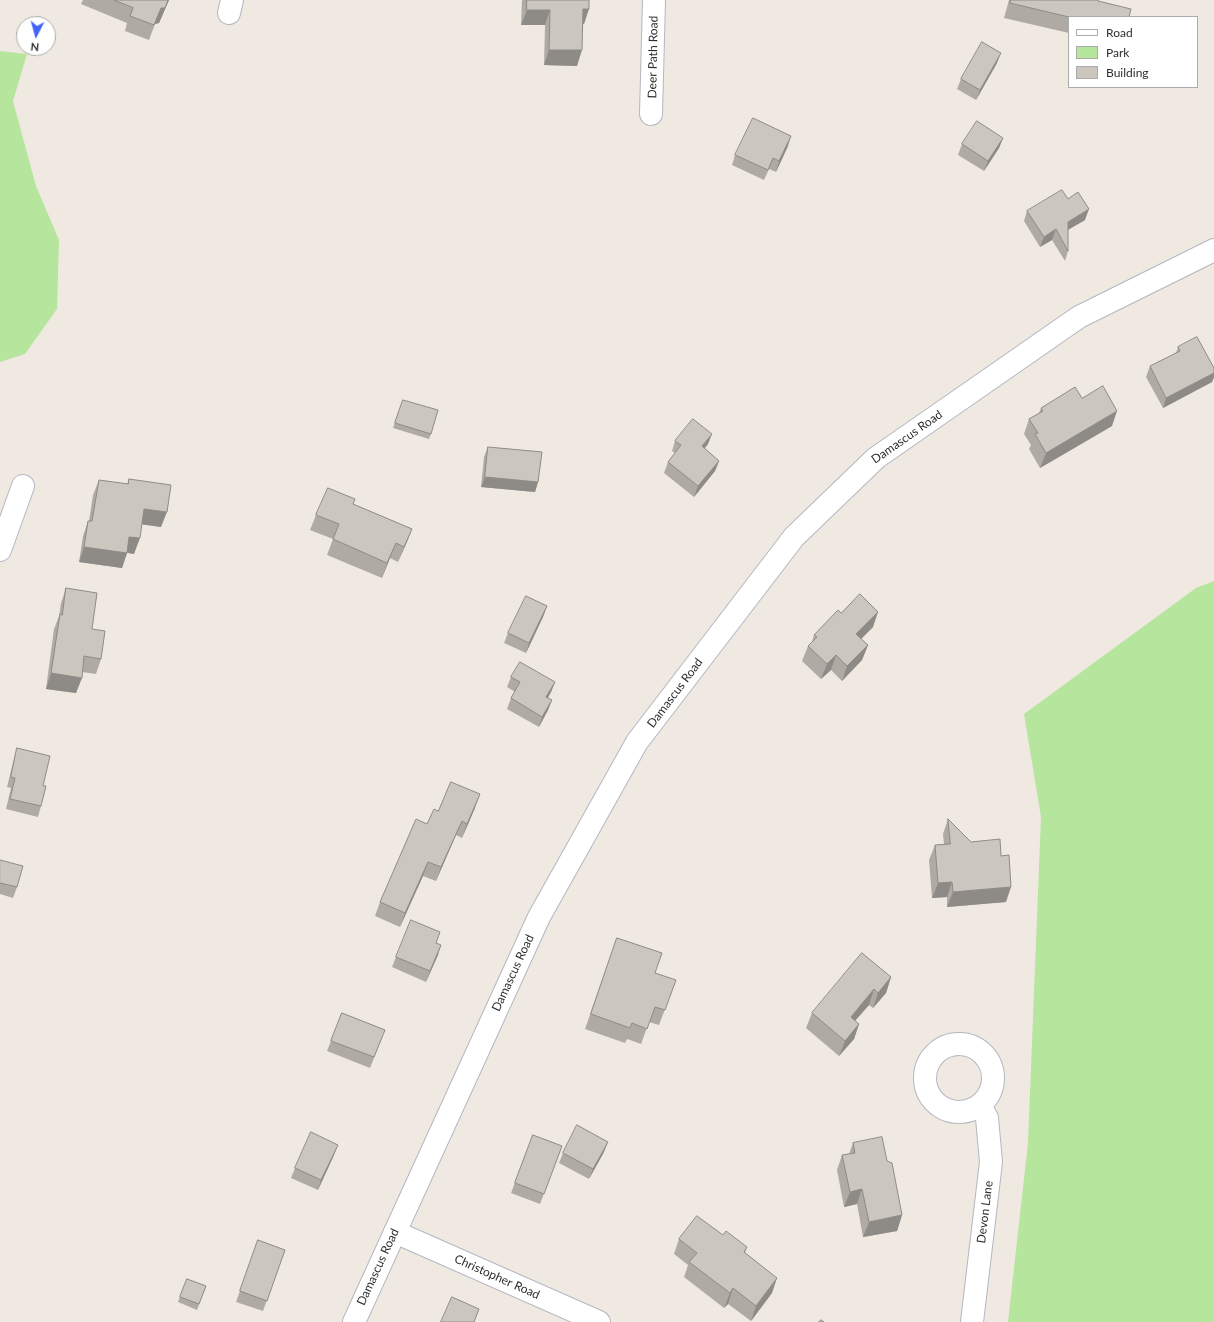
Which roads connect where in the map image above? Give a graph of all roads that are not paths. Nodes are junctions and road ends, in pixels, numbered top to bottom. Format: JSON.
{"nodes":[{"id":1,"x":654,"y":0,"type":"edge"},
{"id":2,"x":652,"y":114,"type":"dead end"},
{"id":3,"x":1214,"y":250,"type":"edge"},
{"id":4,"x":23,"y":486,"type":"dead end"},
{"id":5,"x":0,"y":550,"type":"edge"},
{"id":6,"x":980,"y":1104,"type":"dead end"},
{"id":7,"x":394,"y":1232,"type":"junction"},
{"id":8,"x":354,"y":1322,"type":"edge"},
{"id":9,"x":599,"y":1322,"type":"edge"},
{"id":10,"x":972,"y":1322,"type":"edge"}],
"edges":[{"from":1,"to":2,"type":"street","name":"Deer Path Road"},
{"from":3,"to":7,"type":"street","name":"Damascus Road"},
{"from":4,"to":5,"type":"street"},
{"from":6,"to":10,"type":"street","name":"Devon Lane"},
{"from":7,"to":8,"type":"street","name":"Damascus Road"},
{"from":7,"to":9,"type":"street","name":"Christopher Road"}]}
